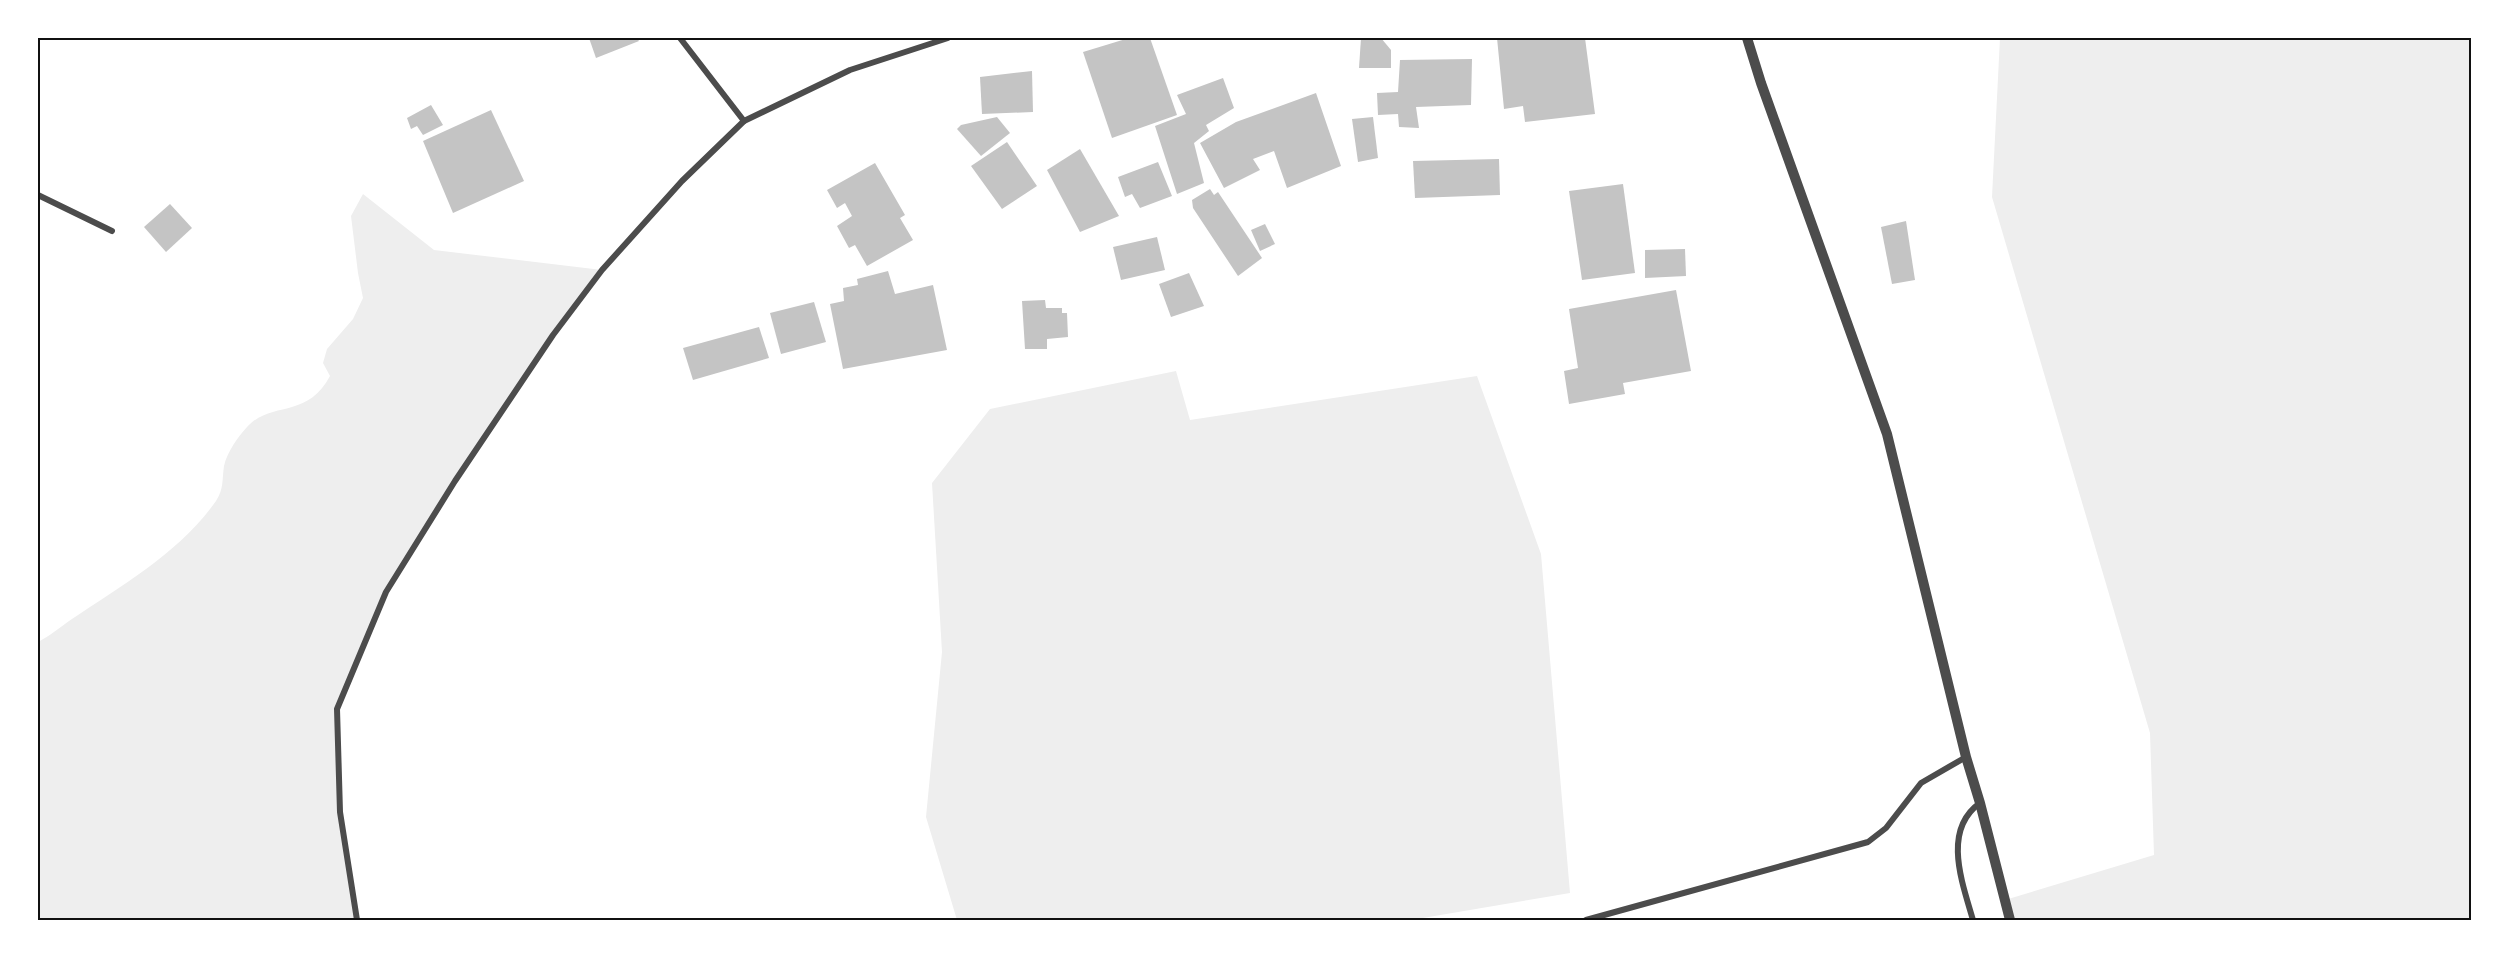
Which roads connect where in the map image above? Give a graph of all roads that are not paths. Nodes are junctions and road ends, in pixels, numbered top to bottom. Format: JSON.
{"nodes":[{"id":1,"x":680,"y":38,"type":"edge"},
{"id":2,"x":948,"y":38,"type":"edge"},
{"id":3,"x":1747,"y":38,"type":"edge"},
{"id":4,"x":744,"y":121,"type":"junction"},
{"id":5,"x":38,"y":195,"type":"edge"},
{"id":6,"x":112,"y":231,"type":"dead end"},
{"id":7,"x":1966,"y":757,"type":"junction"},
{"id":8,"x":1980,"y":803,"type":"junction"},
{"id":9,"x":357,"y":921,"type":"edge"},
{"id":10,"x":1586,"y":921,"type":"edge"},
{"id":11,"x":1972,"y":921,"type":"edge"},
{"id":12,"x":2010,"y":921,"type":"edge"}],
"edges":[{"from":1,"to":4,"type":"street"},
{"from":2,"to":4,"type":"street"},
{"from":3,"to":7,"type":"street"},
{"from":4,"to":9,"type":"street"},
{"from":5,"to":6,"type":"street"},
{"from":7,"to":8,"type":"street"},
{"from":7,"to":10,"type":"street"},
{"from":8,"to":11,"type":"street"},
{"from":8,"to":12,"type":"street"}]}
